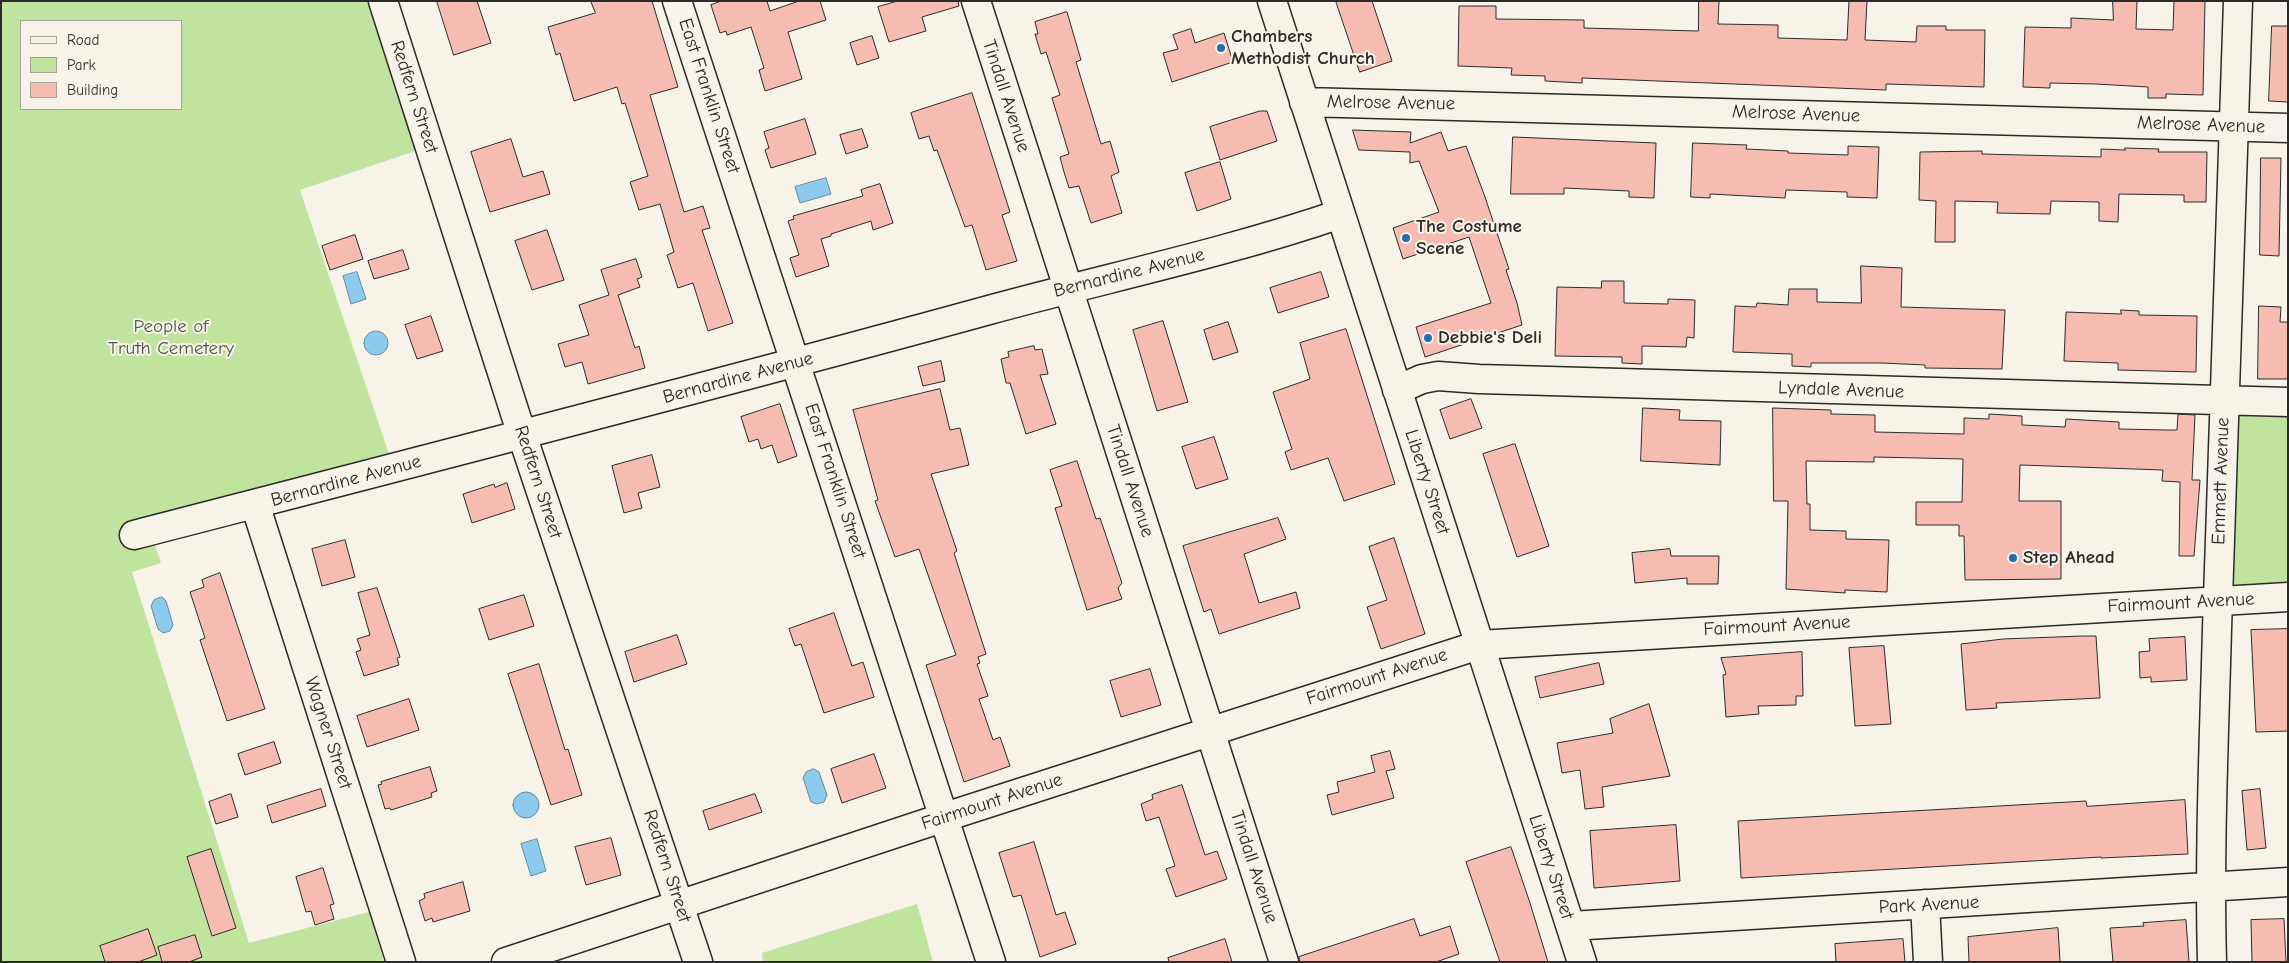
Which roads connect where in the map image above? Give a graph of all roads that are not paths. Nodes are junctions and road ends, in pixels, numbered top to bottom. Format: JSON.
{"nodes":[{"id":1,"x":383,"y":1,"type":"edge"},
{"id":2,"x":677,"y":1,"type":"edge"},
{"id":3,"x":976,"y":1,"type":"edge"},
{"id":4,"x":1272,"y":1,"type":"edge"},
{"id":5,"x":2238,"y":1,"type":"edge"},
{"id":6,"x":1304,"y":102,"type":"junction"},
{"id":7,"x":2235,"y":126,"type":"junction"},
{"id":8,"x":2288,"y":128,"type":"edge"},
{"id":9,"x":1340,"y":214,"type":"junction"},
{"id":10,"x":1069,"y":288,"type":"junction"},
{"id":11,"x":796,"y":363,"type":"junction"},
{"id":12,"x":1397,"y":390,"type":"junction"},
{"id":13,"x":2224,"y":400,"type":"junction"},
{"id":14,"x":2288,"y":402,"type":"edge"},
{"id":15,"x":522,"y":435,"type":"junction"},
{"id":16,"x":255,"y":504,"type":"junction"},
{"id":17,"x":134,"y":535,"type":"dead end"},
{"id":18,"x":2288,"y":597,"type":"edge"},
{"id":19,"x":2218,"y":601,"type":"junction"},
{"id":20,"x":1479,"y":645,"type":"junction"},
{"id":21,"x":1211,"y":733,"type":"junction"},
{"id":22,"x":945,"y":817,"type":"junction"},
{"id":23,"x":2288,"y":882,"type":"edge"},
{"id":24,"x":2210,"y":889,"type":"junction"},
{"id":25,"x":1925,"y":904,"type":"junction"},
{"id":26,"x":680,"y":905,"type":"junction"},
{"id":27,"x":1570,"y":926,"type":"junction"},
{"id":28,"x":401,"y":962,"type":"edge"},
{"id":29,"x":506,"y":962,"type":"edge"},
{"id":30,"x":698,"y":962,"type":"edge"},
{"id":31,"x":991,"y":962,"type":"edge"},
{"id":32,"x":1284,"y":962,"type":"edge"},
{"id":33,"x":1582,"y":962,"type":"edge"},
{"id":34,"x":1928,"y":962,"type":"edge"},
{"id":35,"x":2212,"y":962,"type":"edge"}],
"edges":[{"from":1,"to":15,"type":"street","name":"Redfern Street"},
{"from":2,"to":11,"type":"street","name":"East Franklin Street"},
{"from":3,"to":10,"type":"street","name":"Tindall Avenue"},
{"from":4,"to":6,"type":"street","name":"Liberty Street"},
{"from":5,"to":7,"type":"street","name":"Emmett Avenue"},
{"from":6,"to":7,"type":"street","name":"Melrose Avenue"},
{"from":6,"to":9,"type":"street","name":"Liberty Street"},
{"from":7,"to":8,"type":"street","name":"Melrose Avenue"},
{"from":7,"to":13,"type":"street","name":"Emmett Avenue"},
{"from":9,"to":10,"type":"street","name":"Bernardine Avenue"},
{"from":9,"to":12,"type":"street","name":"Liberty Street"},
{"from":10,"to":11,"type":"street","name":"Bernardine Avenue"},
{"from":10,"to":21,"type":"street","name":"Tindall Avenue"},
{"from":11,"to":15,"type":"street","name":"Bernardine Avenue"},
{"from":11,"to":22,"type":"street","name":"East Franklin Street"},
{"from":12,"to":13,"type":"street","name":"Lyndale Avenue"},
{"from":12,"to":20,"type":"street","name":"Liberty Street"},
{"from":13,"to":14,"type":"street","name":"Lyndale Avenue"},
{"from":13,"to":19,"type":"street","name":"Emmett Avenue"},
{"from":15,"to":16,"type":"street","name":"Bernardine Avenue"},
{"from":15,"to":26,"type":"street","name":"Redfern Street"},
{"from":16,"to":17,"type":"street","name":"Bernardine Avenue"},
{"from":16,"to":28,"type":"street","name":"Wagner Street"},
{"from":18,"to":19,"type":"street","name":"Fairmount Avenue"},
{"from":19,"to":20,"type":"street","name":"Fairmount Avenue"},
{"from":19,"to":24,"type":"street","name":"Emmett Avenue"},
{"from":20,"to":21,"type":"street","name":"Fairmount Avenue"},
{"from":20,"to":27,"type":"street","name":"Liberty Street"},
{"from":21,"to":22,"type":"street","name":"Fairmount Avenue"},
{"from":21,"to":32,"type":"street","name":"Tindall Avenue"},
{"from":22,"to":26,"type":"street","name":"Fairmount Avenue"},
{"from":22,"to":31,"type":"street","name":"East Franklin Street"},
{"from":23,"to":24,"type":"street","name":"Park Avenue"},
{"from":24,"to":25,"type":"street","name":"Park Avenue"},
{"from":24,"to":35,"type":"street","name":"Emmett Avenue"},
{"from":25,"to":27,"type":"street","name":"Park Avenue"},
{"from":25,"to":34,"type":"street"},
{"from":26,"to":29,"type":"street","name":"Fairmount Avenue"},
{"from":26,"to":30,"type":"street","name":"Redfern Street"},
{"from":27,"to":33,"type":"street","name":"Liberty Street"}]}
